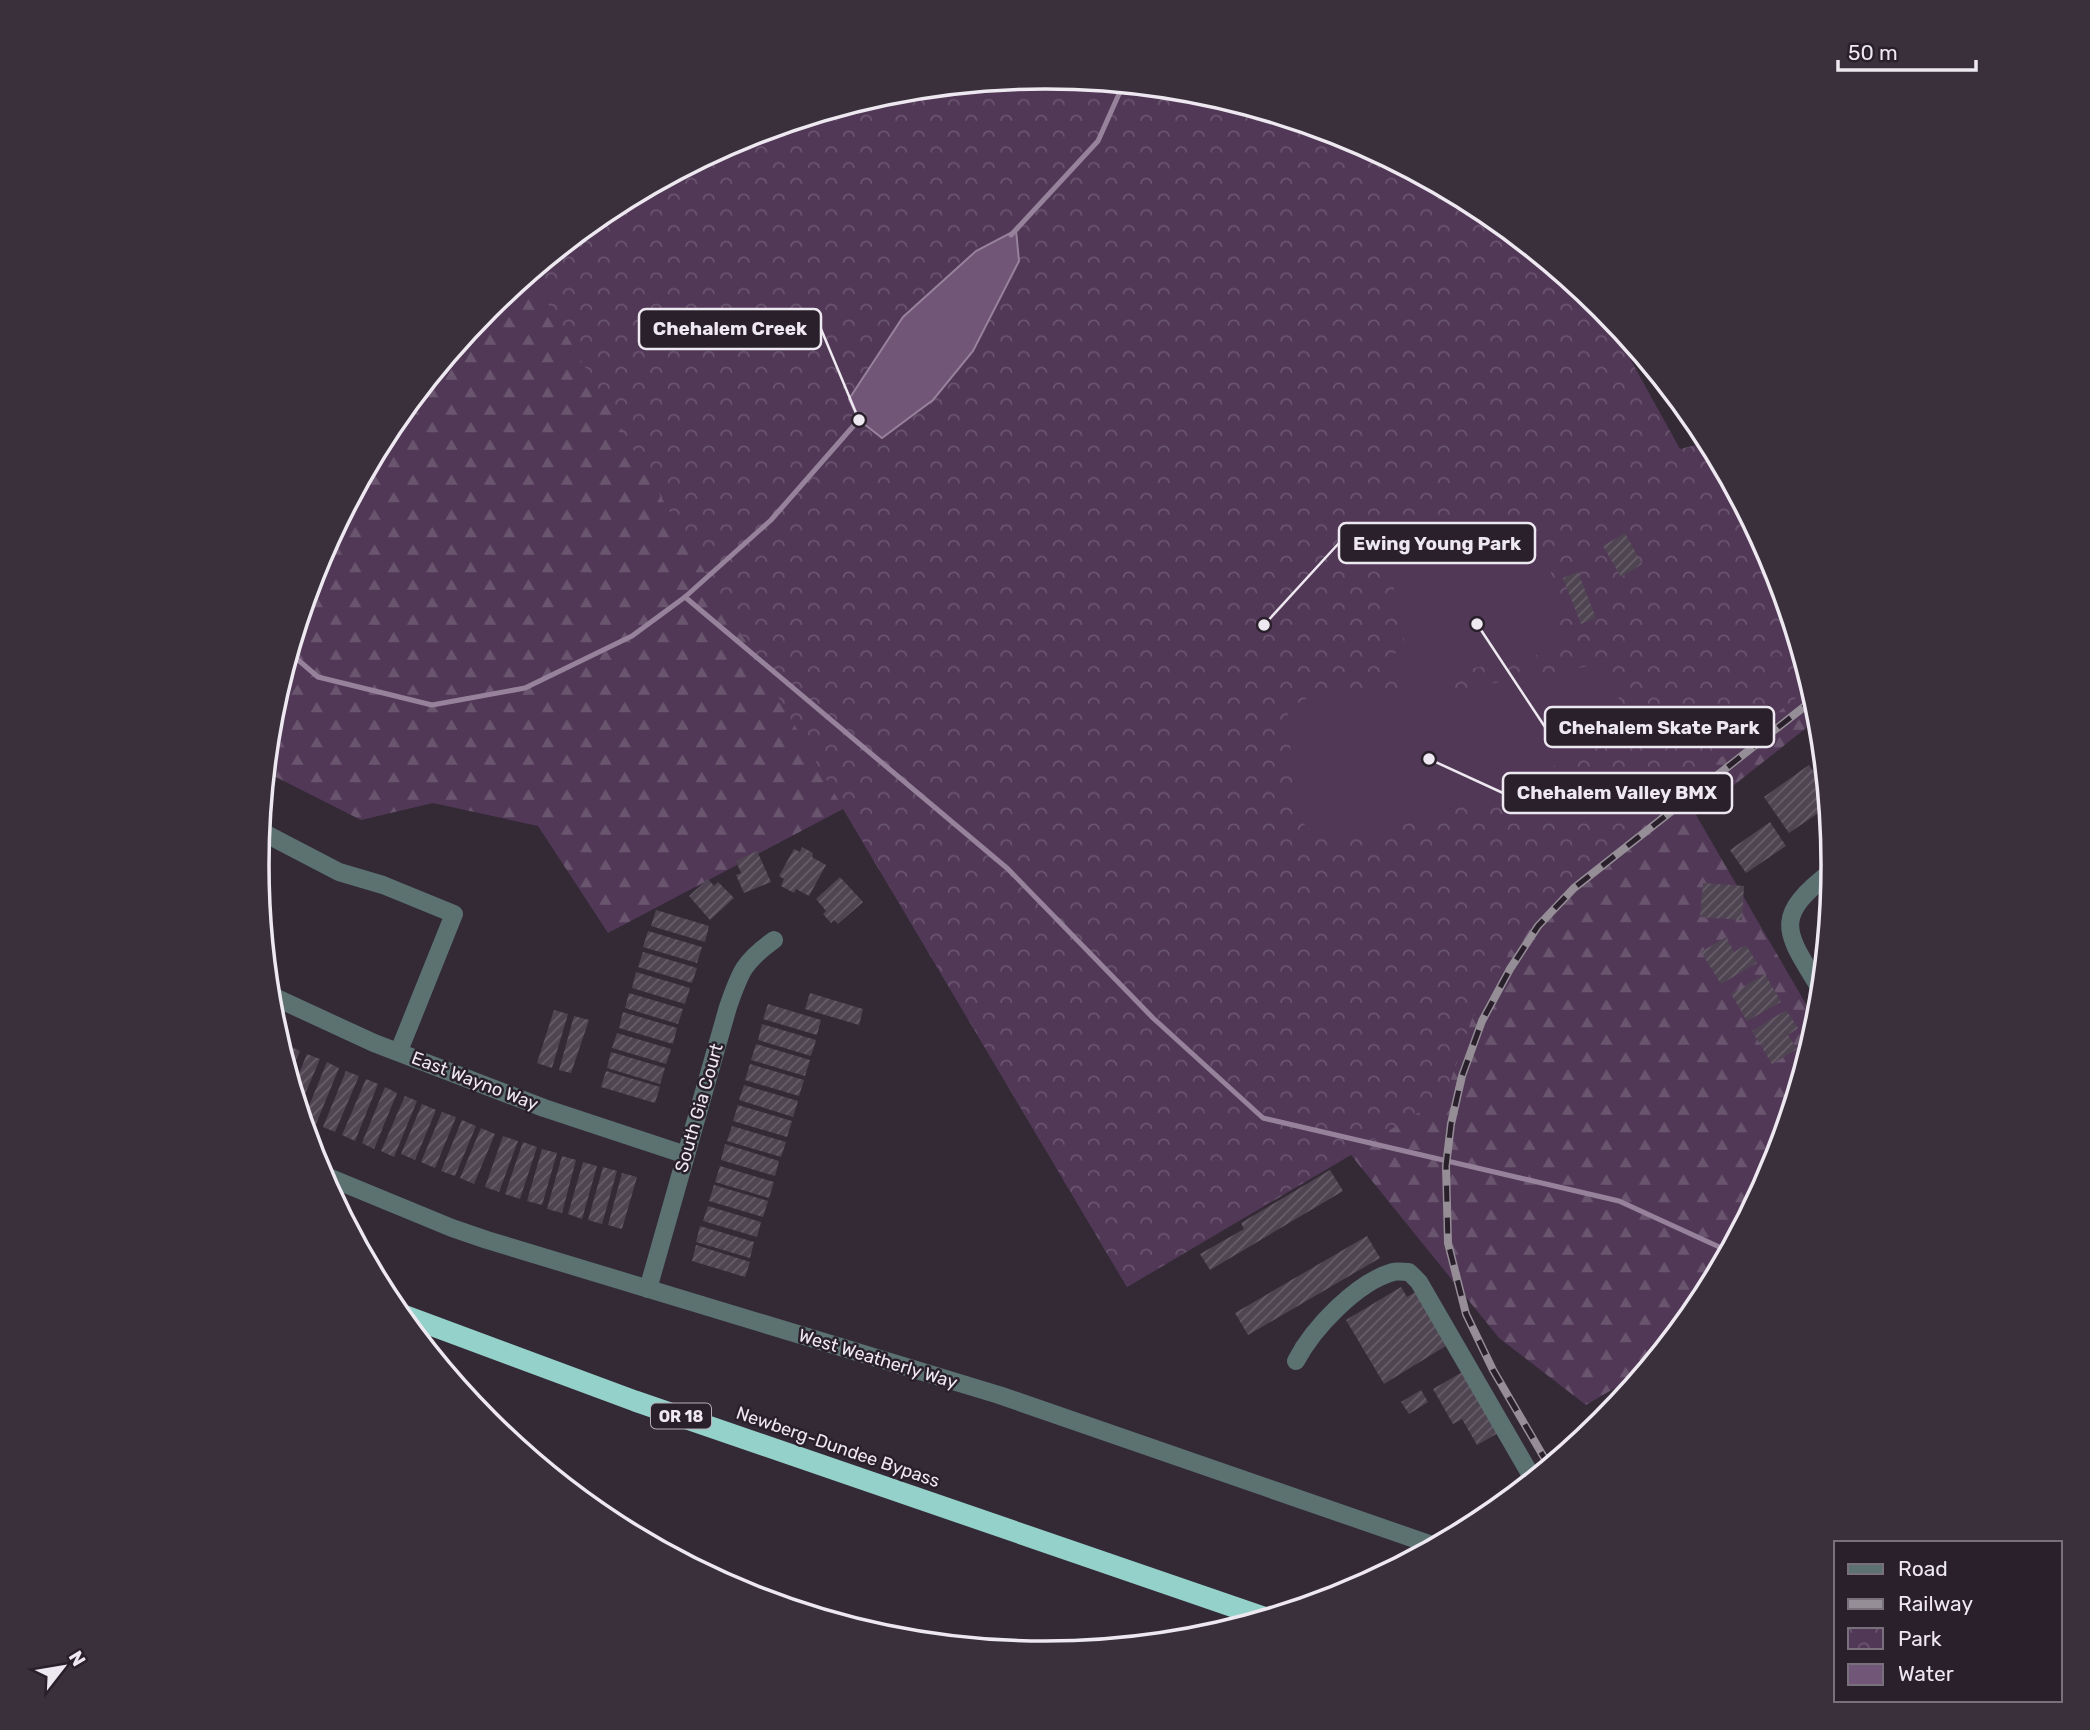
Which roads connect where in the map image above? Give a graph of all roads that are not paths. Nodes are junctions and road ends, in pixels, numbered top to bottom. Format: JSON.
{"nodes":[{"id":1,"x":270,"y":836,"type":"edge"},
{"id":2,"x":1820,"y":880,"type":"edge"},
{"id":3,"x":774,"y":940,"type":"dead end"},
{"id":4,"x":1812,"y":976,"type":"edge"},
{"id":5,"x":281,"y":1000,"type":"edge"},
{"id":6,"x":399,"y":1051,"type":"junction"},
{"id":7,"x":686,"y":1155,"type":"junction"},
{"id":8,"x":336,"y":1180,"type":"edge"},
{"id":9,"x":648,"y":1289,"type":"junction"},
{"id":10,"x":418,"y":1320,"type":"edge"},
{"id":11,"x":1296,"y":1360,"type":"dead end"},
{"id":12,"x":1528,"y":1471,"type":"edge"},
{"id":13,"x":1424,"y":1542,"type":"edge"},
{"id":14,"x":1250,"y":1613,"type":"edge"}],
"edges":[{"from":1,"to":6,"type":"street"},
{"from":2,"to":4,"type":"street"},
{"from":3,"to":7,"type":"street","name":"South Gia Court"},
{"from":5,"to":6,"type":"street","name":"East Wayno Way"},
{"from":6,"to":7,"type":"street","name":"East Wayno Way"},
{"from":7,"to":9,"type":"street","name":"South Gia Court"},
{"from":8,"to":9,"type":"street","name":"West Weatherly Way"},
{"from":9,"to":13,"type":"street","name":"West Weatherly Way"},
{"from":10,"to":14,"type":"highway","name":"Newberg-Dundee Bypass","number":"OR 18"},
{"from":11,"to":12,"type":"street"}]}
